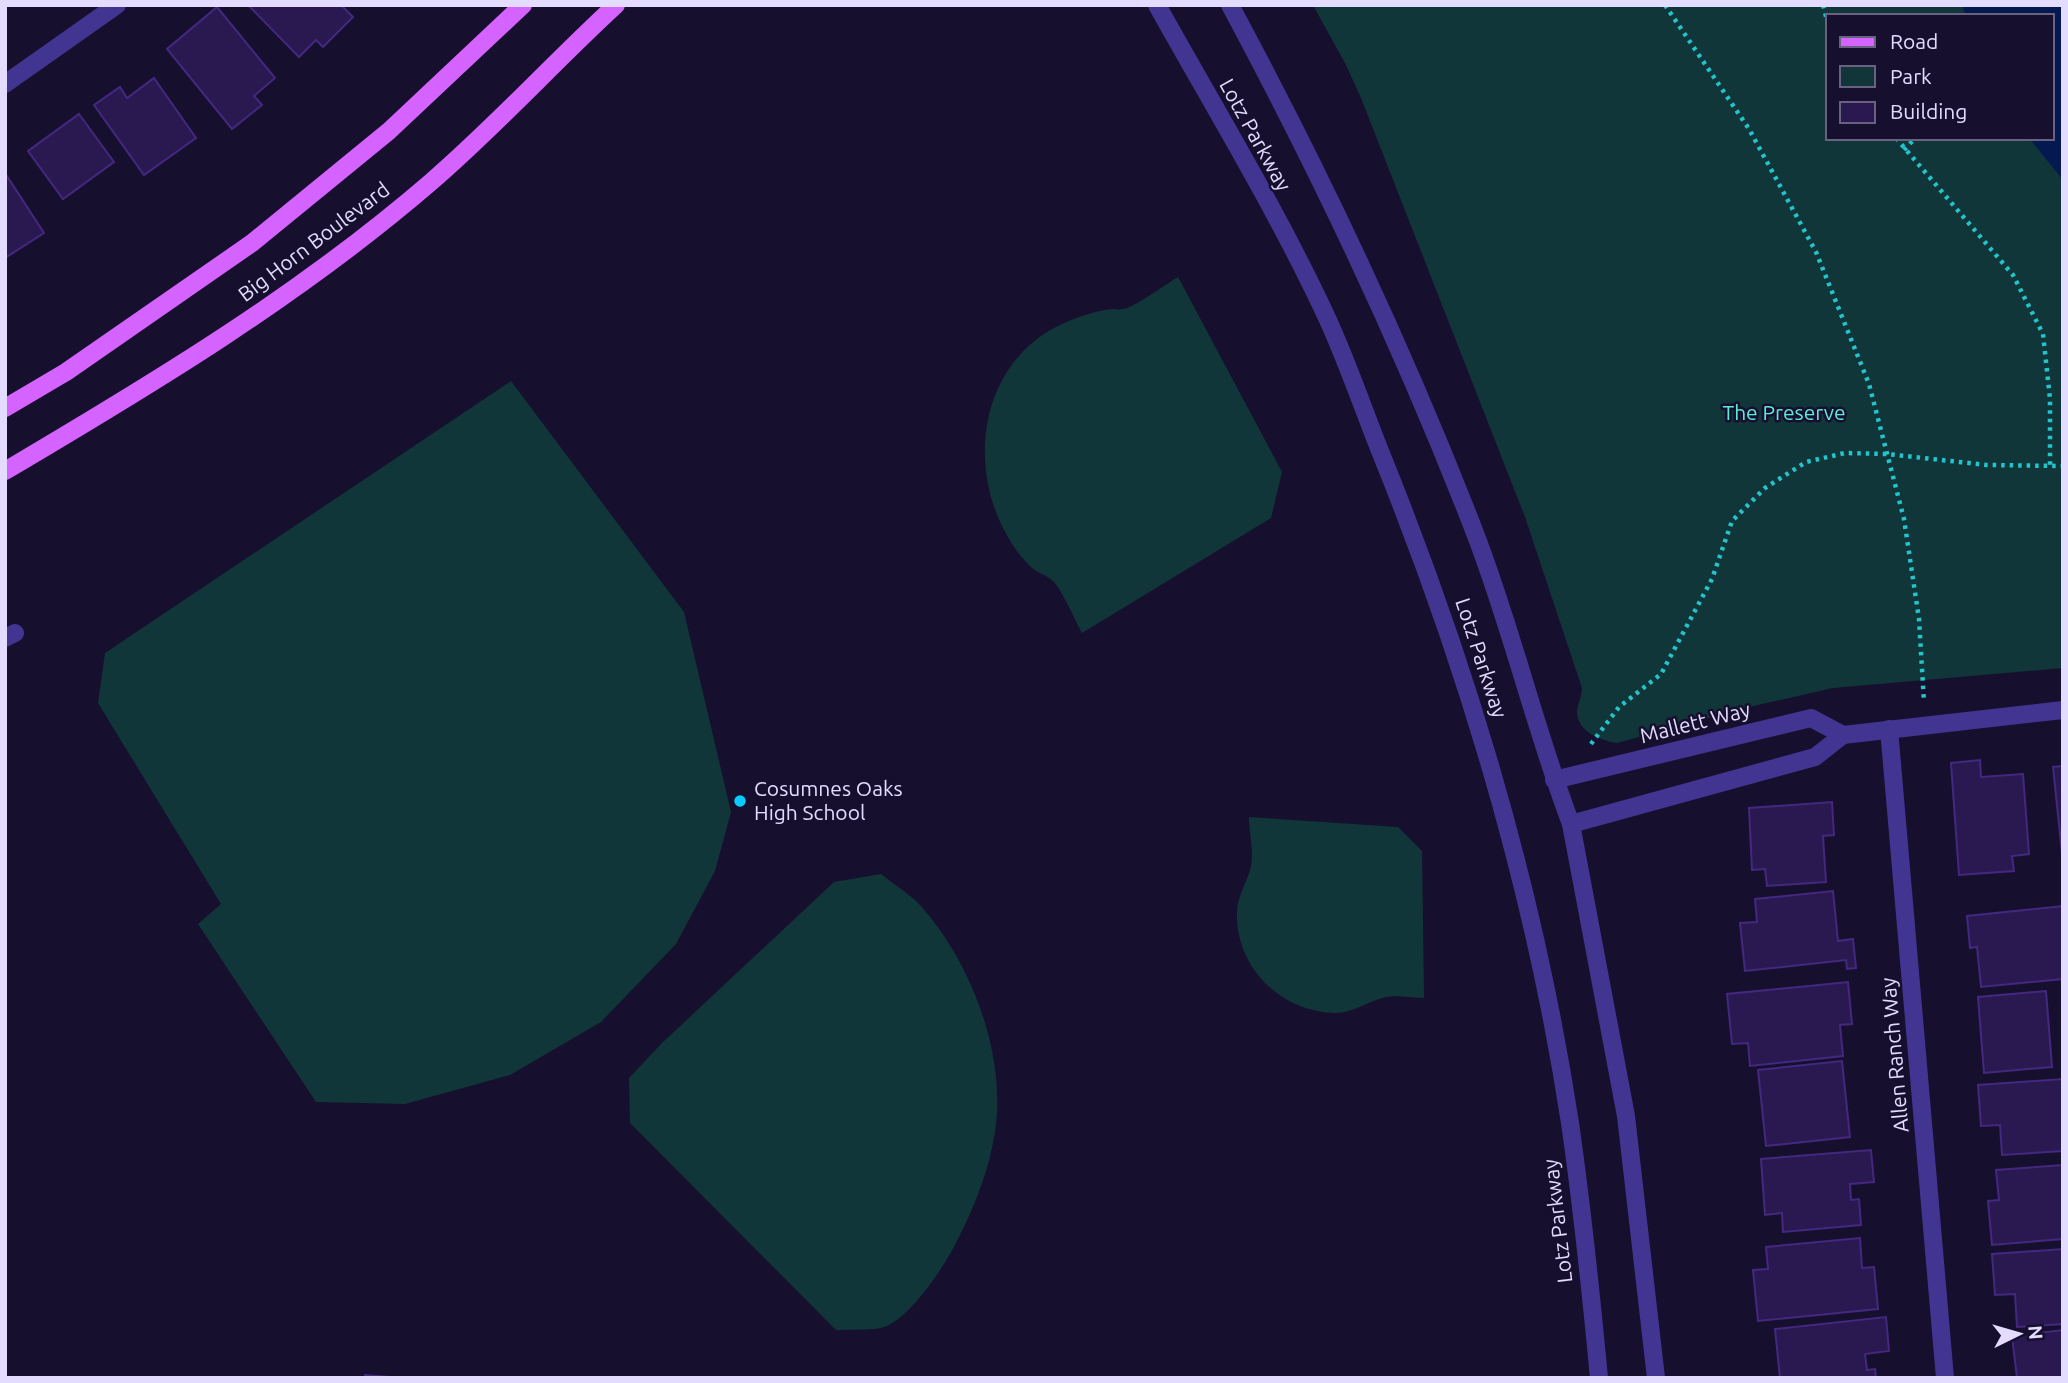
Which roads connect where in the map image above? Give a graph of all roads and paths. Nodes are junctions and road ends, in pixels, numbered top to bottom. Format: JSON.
{"nodes":[{"id":1,"x":117,"y":5,"type":"edge"},
{"id":2,"x":523,"y":5,"type":"edge"},
{"id":3,"x":616,"y":5,"type":"edge"},
{"id":4,"x":1157,"y":5,"type":"edge"},
{"id":5,"x":1230,"y":5,"type":"edge"},
{"id":6,"x":1665,"y":5,"type":"edge"},
{"id":7,"x":5,"y":83,"type":"edge"},
{"id":8,"x":1897,"y":140,"type":"edge"},
{"id":9,"x":1913,"y":140,"type":"edge"},
{"id":10,"x":1904,"y":150,"type":"junction"},
{"id":11,"x":5,"y":408,"type":"edge"},
{"id":12,"x":1887,"y":454,"type":"junction"},
{"id":13,"x":2050,"y":466,"type":"junction"},
{"id":14,"x":2063,"y":466,"type":"edge"},
{"id":15,"x":5,"y":471,"type":"edge"},
{"id":16,"x":2063,"y":710,"type":"edge"},
{"id":17,"x":1926,"y":724,"type":"junction"},
{"id":18,"x":1889,"y":729,"type":"junction"},
{"id":19,"x":1843,"y":735,"type":"junction"},
{"id":20,"x":1590,"y":745,"type":"dead end"},
{"id":21,"x":1554,"y":780,"type":"junction"},
{"id":22,"x":1571,"y":824,"type":"junction"},
{"id":23,"x":1599,"y":1378,"type":"edge"},
{"id":24,"x":1657,"y":1378,"type":"edge"},
{"id":25,"x":1945,"y":1378,"type":"edge"}],
"edges":[{"from":1,"to":7,"type":"street"},
{"from":2,"to":11,"type":"main road","name":"Big Horn Boulevard"},
{"from":3,"to":15,"type":"main road","name":"Big Horn Boulevard"},
{"from":4,"to":23,"type":"street","name":"Lotz Parkway"},
{"from":5,"to":21,"type":"street","name":"Lotz Parkway"},
{"from":6,"to":12,"type":"path"},
{"from":8,"to":10,"type":"path"},
{"from":9,"to":10,"type":"path"},
{"from":10,"to":13,"type":"path"},
{"from":12,"to":13,"type":"path"},
{"from":12,"to":17,"type":"path"},
{"from":12,"to":20,"type":"path"},
{"from":13,"to":14,"type":"path"},
{"from":16,"to":17,"type":"street"},
{"from":17,"to":18,"type":"street"},
{"from":18,"to":19,"type":"street"},
{"from":18,"to":25,"type":"street","name":"Allen Ranch Way"},
{"from":19,"to":21,"type":"street","name":"Mallett Way"},
{"from":19,"to":22,"type":"street"},
{"from":21,"to":22,"type":"street","name":"Lotz Parkway"},
{"from":22,"to":24,"type":"street","name":"Lotz Parkway"}]}
